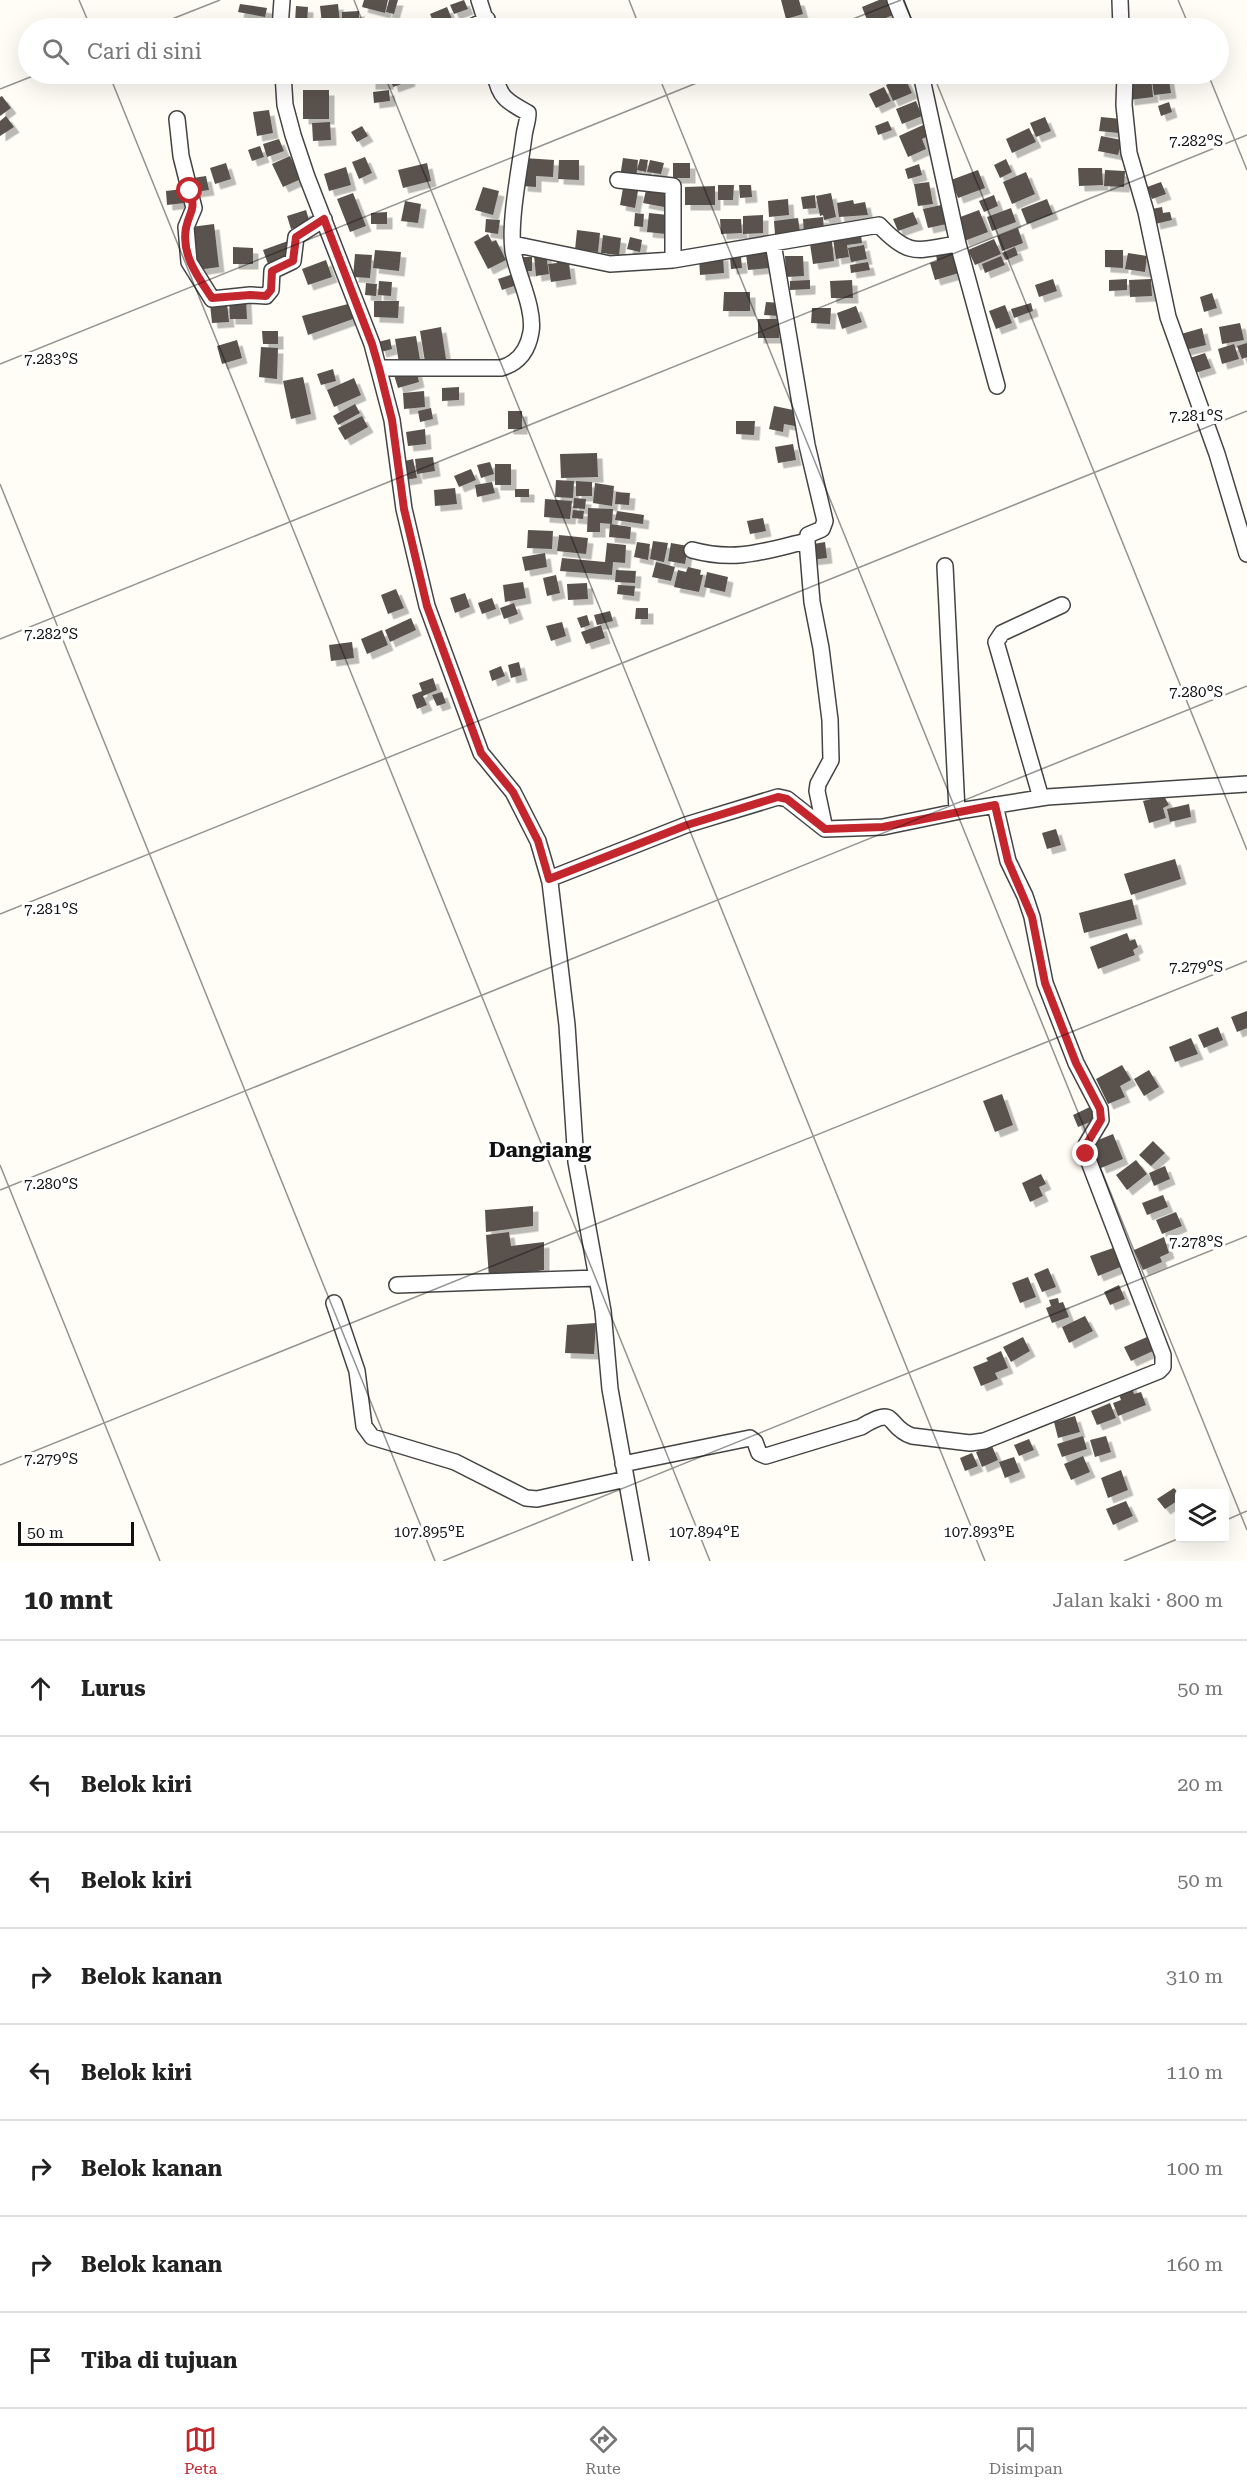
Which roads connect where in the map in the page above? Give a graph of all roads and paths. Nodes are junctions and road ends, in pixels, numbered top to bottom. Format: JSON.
{"nodes":[{"id":1,"x":282,"y":0,"type":"edge"},
{"id":2,"x":479,"y":0,"type":"edge"},
{"id":3,"x":895,"y":0,"type":"edge"},
{"id":4,"x":1120,"y":0,"type":"edge"},
{"id":5,"x":281,"y":18,"type":"edge"},
{"id":6,"x":485,"y":18,"type":"edge"},
{"id":7,"x":902,"y":18,"type":"edge"},
{"id":8,"x":1121,"y":18,"type":"edge"},
{"id":9,"x":284,"y":84,"type":"edge"},
{"id":10,"x":499,"y":84,"type":"edge"},
{"id":11,"x":923,"y":84,"type":"edge"},
{"id":12,"x":1125,"y":84,"type":"edge"},
{"id":13,"x":177,"y":119,"type":"dead end"},
{"id":14,"x":618,"y":180,"type":"dead end"},
{"id":15,"x":324,"y":219,"type":"junction"},
{"id":16,"x":773,"y":243,"type":"junction"},
{"id":17,"x":513,"y":244,"type":"junction"},
{"id":18,"x":958,"y":244,"type":"junction"},
{"id":19,"x":673,"y":260,"type":"junction"},
{"id":20,"x":379,"y":368,"type":"junction"},
{"id":21,"x":997,"y":386,"type":"dead end"},
{"id":22,"x":807,"y":541,"type":"junction"},
{"id":23,"x":692,"y":550,"type":"dead end"},
{"id":24,"x":1247,"y":554,"type":"edge"},
{"id":25,"x":945,"y":566,"type":"dead end"},
{"id":26,"x":1062,"y":605,"type":"dead end"},
{"id":27,"x":1247,"y":784,"type":"edge"},
{"id":28,"x":1041,"y":798,"type":"junction"},
{"id":29,"x":995,"y":805,"type":"junction"},
{"id":30,"x":957,"y":811,"type":"junction"},
{"id":31,"x":825,"y":829,"type":"junction"},
{"id":32,"x":549,"y":879,"type":"junction"},
{"id":33,"x":597,"y":1278,"type":"junction"},
{"id":34,"x":397,"y":1285,"type":"dead end"},
{"id":35,"x":334,"y":1303,"type":"dead end"},
{"id":36,"x":624,"y":1472,"type":"junction"},
{"id":37,"x":640,"y":1561,"type":"edge"}],
"edges":[{"from":1,"to":5,"type":"street"},
{"from":2,"to":6,"type":"street"},
{"from":3,"to":7,"type":"street"},
{"from":4,"to":8,"type":"street"},
{"from":9,"to":15,"type":"street"},
{"from":10,"to":17,"type":"street"},
{"from":11,"to":18,"type":"street"},
{"from":12,"to":24,"type":"street"},
{"from":13,"to":15,"type":"street"},
{"from":14,"to":19,"type":"street"},
{"from":15,"to":20,"type":"street"},
{"from":16,"to":18,"type":"street"},
{"from":16,"to":19,"type":"street"},
{"from":16,"to":22,"type":"street"},
{"from":17,"to":19,"type":"street"},
{"from":17,"to":20,"type":"street"},
{"from":18,"to":21,"type":"street"},
{"from":20,"to":32,"type":"street"},
{"from":22,"to":23,"type":"street"},
{"from":22,"to":31,"type":"street"},
{"from":25,"to":30,"type":"street"},
{"from":26,"to":28,"type":"street"},
{"from":27,"to":28,"type":"street"},
{"from":28,"to":29,"type":"street"},
{"from":29,"to":30,"type":"street"},
{"from":29,"to":36,"type":"street"},
{"from":30,"to":31,"type":"street"},
{"from":31,"to":32,"type":"street"},
{"from":32,"to":33,"type":"street"},
{"from":33,"to":34,"type":"street"},
{"from":33,"to":36,"type":"street"},
{"from":35,"to":36,"type":"street"},
{"from":36,"to":37,"type":"street"}]}
